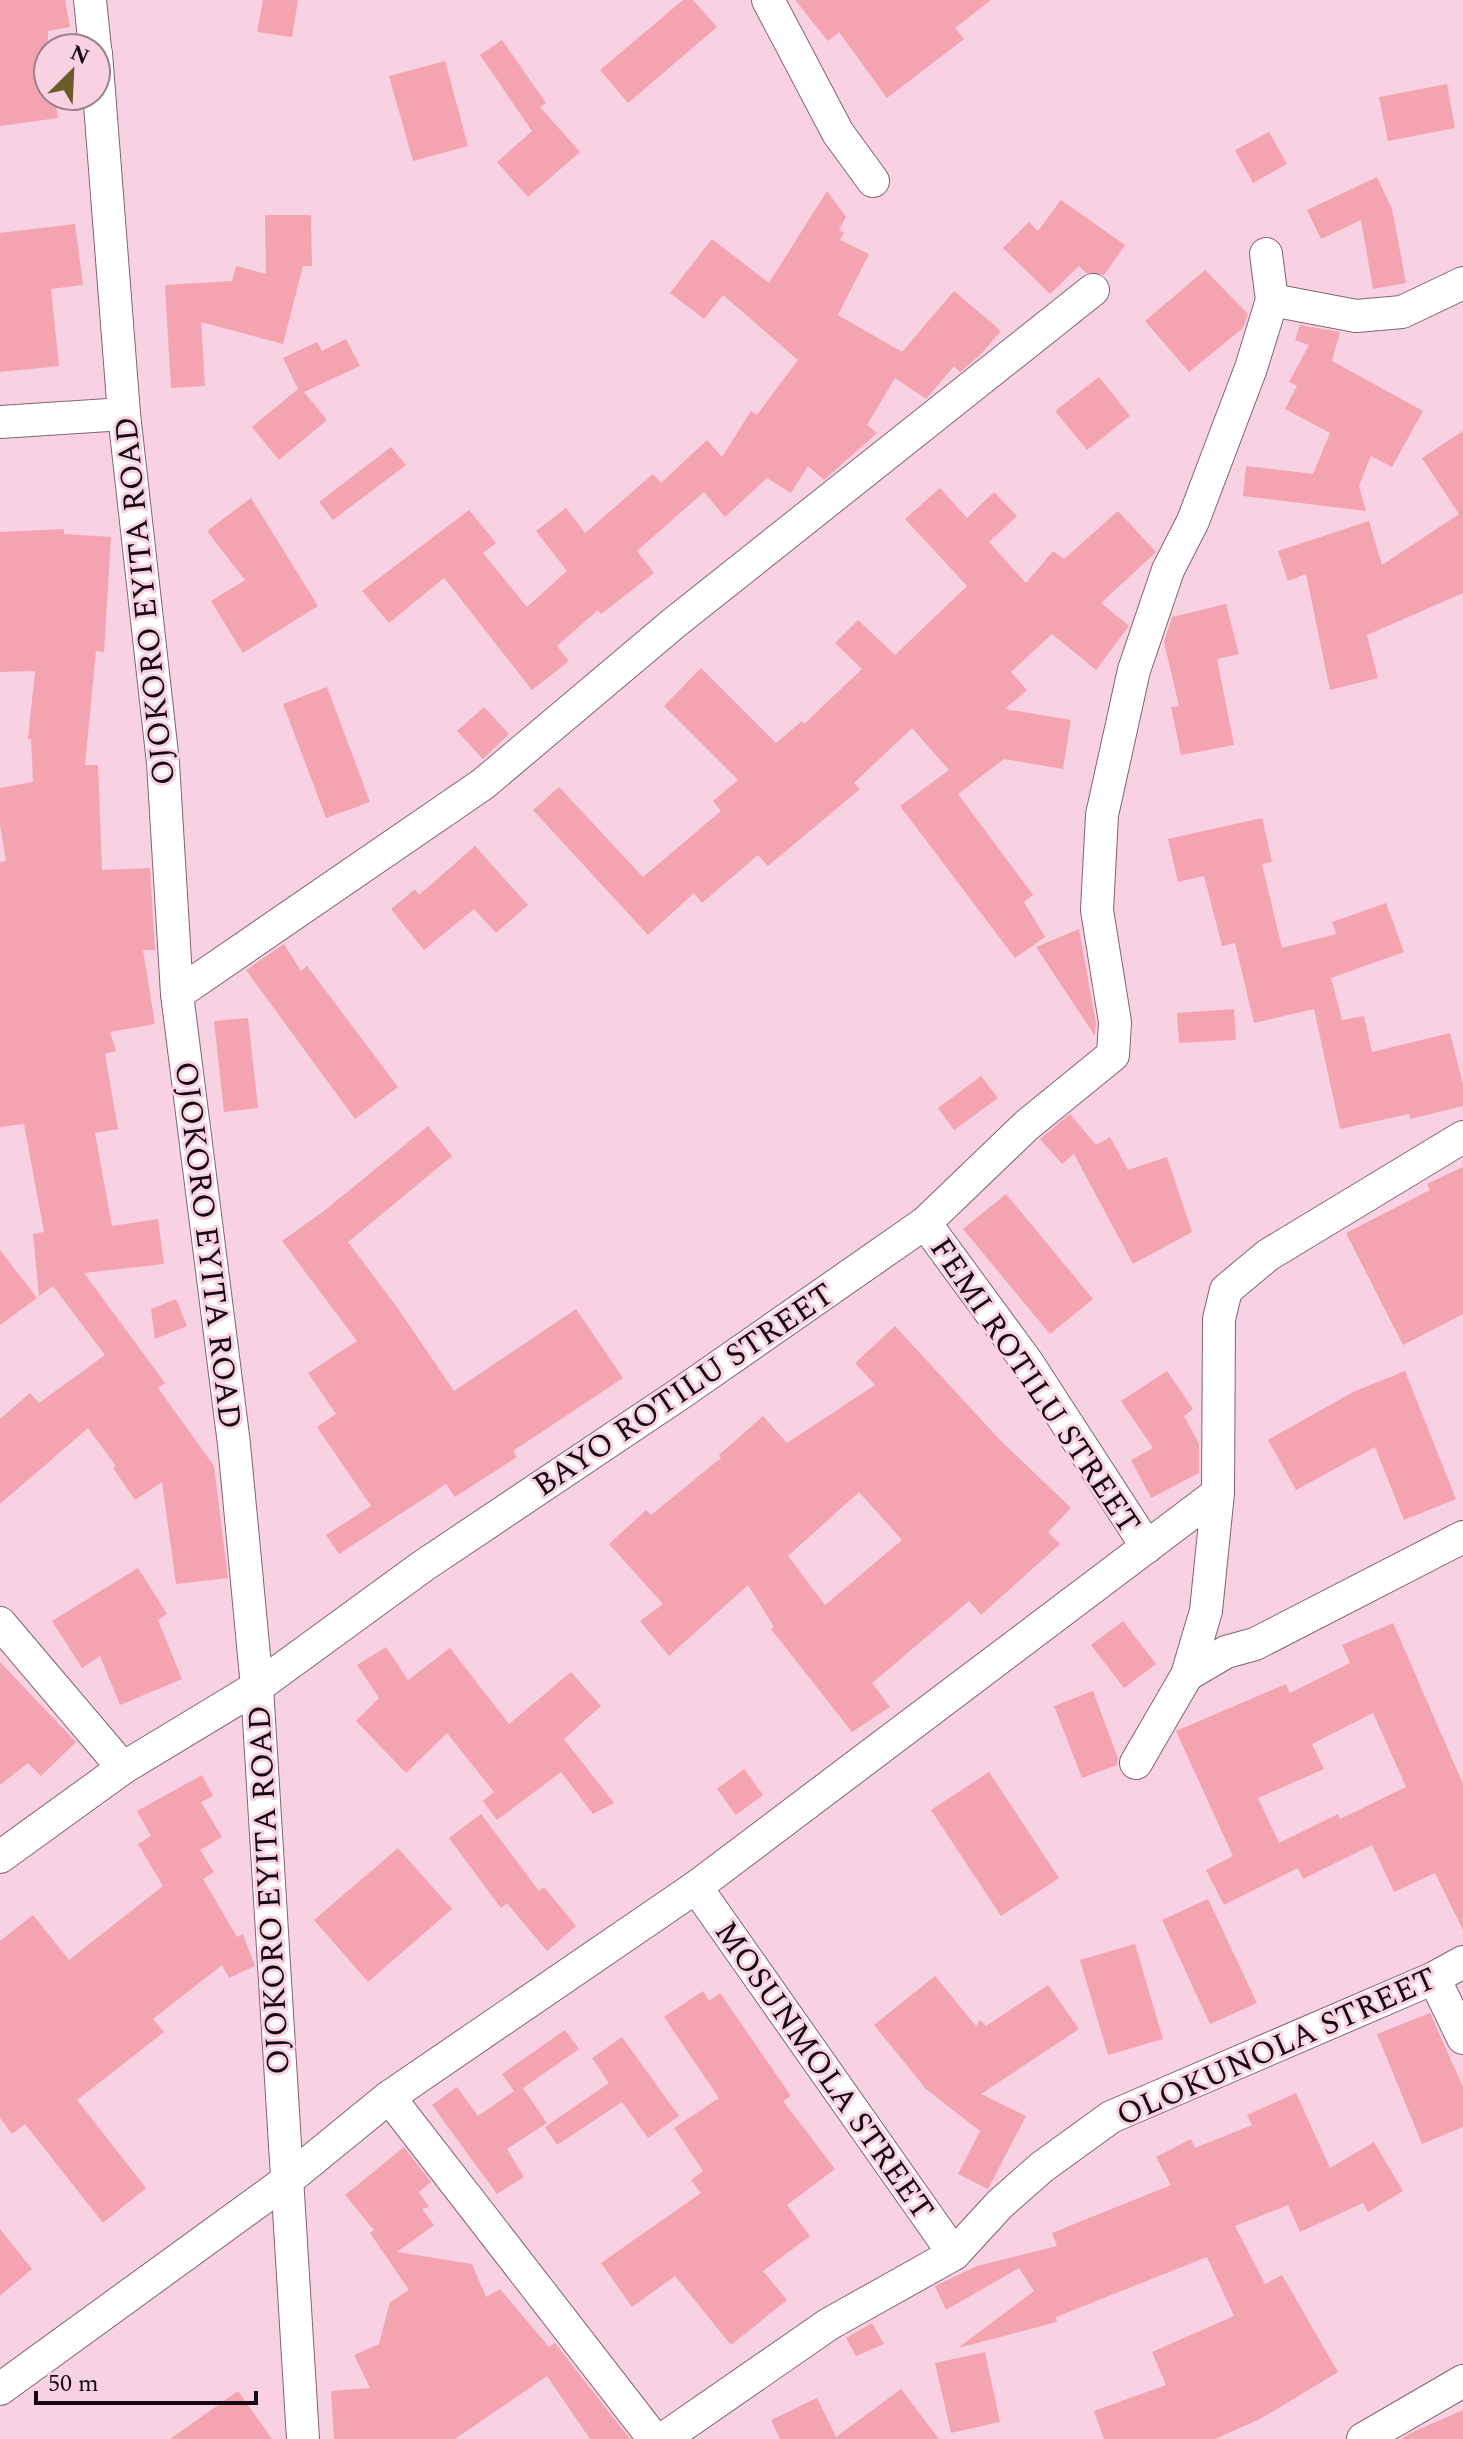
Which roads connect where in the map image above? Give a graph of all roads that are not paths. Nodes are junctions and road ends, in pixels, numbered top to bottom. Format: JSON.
{"nodes":[{"id":1,"x":90,"y":0,"type":"edge"},
{"id":2,"x":768,"y":0,"type":"edge"},
{"id":3,"x":94,"y":32,"type":"edge"},
{"id":4,"x":101,"y":112,"type":"edge"},
{"id":5,"x":873,"y":181,"type":"dead end"},
{"id":6,"x":1266,"y":254,"type":"dead end"},
{"id":7,"x":1463,"y":283,"type":"edge"},
{"id":8,"x":1093,"y":290,"type":"dead end"},
{"id":9,"x":1272,"y":300,"type":"junction"},
{"id":10,"x":124,"y":414,"type":"junction"},
{"id":11,"x":0,"y":422,"type":"edge"},
{"id":12,"x":177,"y":994,"type":"junction"},
{"id":13,"x":1463,"y":1137,"type":"edge"},
{"id":14,"x":925,"y":1223,"type":"junction"},
{"id":15,"x":1218,"y":1493,"type":"junction"},
{"id":16,"x":1463,"y":1537,"type":"edge"},
{"id":17,"x":1147,"y":1547,"type":"junction"},
{"id":18,"x":0,"y":1623,"type":"edge"},
{"id":19,"x":1187,"y":1675,"type":"junction"},
{"id":20,"x":257,"y":1687,"type":"junction"},
{"id":21,"x":1136,"y":1763,"type":"dead end"},
{"id":22,"x":123,"y":1768,"type":"junction"},
{"id":23,"x":0,"y":1857,"type":"edge"},
{"id":24,"x":696,"y":1887,"type":"junction"},
{"id":25,"x":1463,"y":1962,"type":"edge"},
{"id":26,"x":1434,"y":1978,"type":"junction"},
{"id":27,"x":1463,"y":2038,"type":"edge"},
{"id":28,"x":389,"y":2097,"type":"junction"},
{"id":29,"x":285,"y":2182,"type":"junction"},
{"id":30,"x":954,"y":2254,"type":"junction"},
{"id":31,"x":1463,"y":2381,"type":"edge"},
{"id":32,"x":0,"y":2389,"type":"edge"},
{"id":33,"x":303,"y":2439,"type":"edge"},
{"id":34,"x":654,"y":2439,"type":"edge"},
{"id":35,"x":663,"y":2439,"type":"edge"},
{"id":36,"x":1363,"y":2439,"type":"edge"}],
"edges":[{"from":1,"to":3,"type":"street","name":"OJOKORO EYITA ROAD"},
{"from":2,"to":5,"type":"street"},
{"from":4,"to":10,"type":"street","name":"OJOKORO EYITA ROAD"},
{"from":6,"to":9,"type":"street"},
{"from":7,"to":9,"type":"street"},
{"from":8,"to":12,"type":"street"},
{"from":9,"to":14,"type":"street","name":"BAYO ROTILU STREET"},
{"from":10,"to":11,"type":"street"},
{"from":10,"to":12,"type":"street","name":"OJOKORO EYITA ROAD"},
{"from":12,"to":20,"type":"street","name":"OJOKORO EYITA ROAD"},
{"from":13,"to":15,"type":"street"},
{"from":14,"to":17,"type":"street","name":"FEMI ROTILU STREET"},
{"from":14,"to":20,"type":"street","name":"BAYO ROTILU STREET"},
{"from":15,"to":17,"type":"street"},
{"from":15,"to":19,"type":"street"},
{"from":16,"to":19,"type":"street"},
{"from":17,"to":24,"type":"street"},
{"from":18,"to":22,"type":"street"},
{"from":19,"to":21,"type":"street"},
{"from":20,"to":22,"type":"street","name":"BAYO ROTILU STREET"},
{"from":20,"to":29,"type":"street","name":"OJOKORO EYITA ROAD"},
{"from":22,"to":23,"type":"street","name":"BAYO ROTILU STREET"},
{"from":24,"to":28,"type":"street"},
{"from":24,"to":30,"type":"street","name":"MOSUNMOLA STREET"},
{"from":25,"to":26,"type":"street","name":"OLOKUNOLA STREET"},
{"from":26,"to":27,"type":"street"},
{"from":26,"to":30,"type":"street","name":"OLOKUNOLA STREET"},
{"from":28,"to":29,"type":"street"},
{"from":28,"to":34,"type":"street"},
{"from":29,"to":32,"type":"street"},
{"from":29,"to":33,"type":"street","name":"OJOKORO EYITA ROAD"},
{"from":30,"to":35,"type":"street","name":"OLOKUNOLA STREET"},
{"from":31,"to":36,"type":"street"}]}
